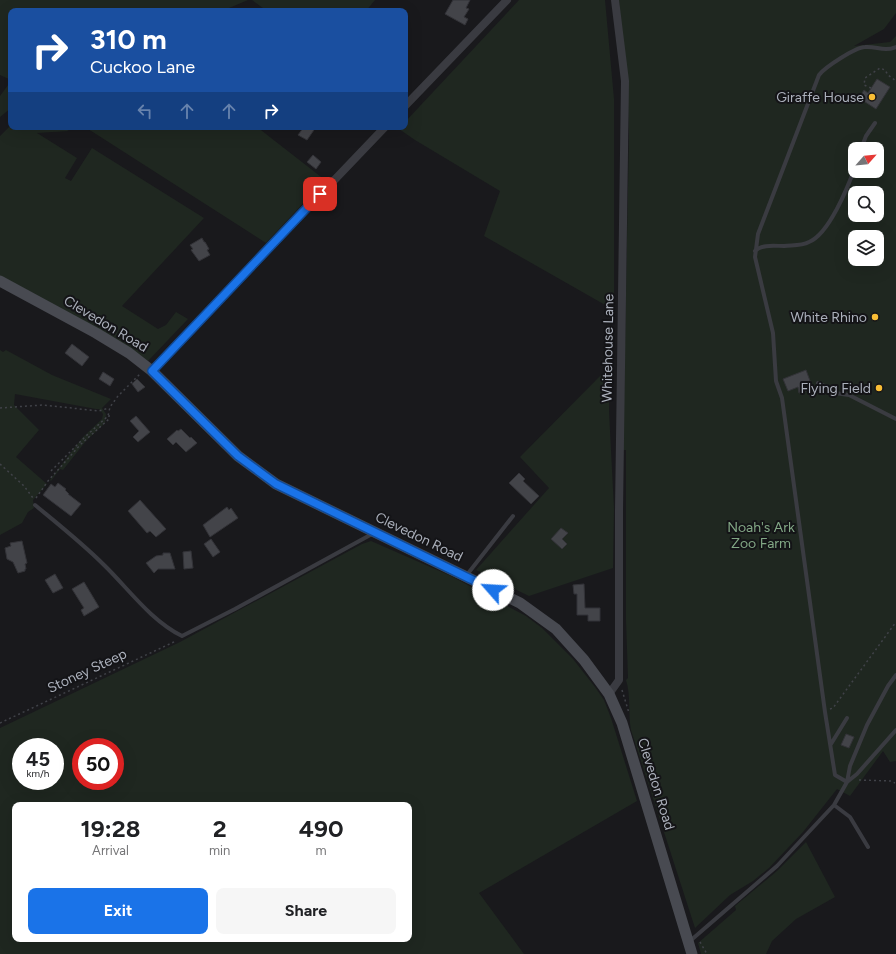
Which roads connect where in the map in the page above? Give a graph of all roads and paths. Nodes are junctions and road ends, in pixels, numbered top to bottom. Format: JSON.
{"nodes":[{"id":1,"x":507,"y":0,"type":"edge"},
{"id":2,"x":615,"y":0,"type":"edge"},
{"id":3,"x":896,"y":46,"type":"edge"},
{"id":4,"x":896,"y":81,"type":"edge"},
{"id":5,"x":871,"y":88,"type":"dead end"},
{"id":6,"x":408,"y":103,"type":"edge"},
{"id":7,"x":875,"y":123,"type":"dead end"},
{"id":8,"x":382,"y":130,"type":"edge"},
{"id":9,"x":864,"y":142,"type":"edge"},
{"id":10,"x":851,"y":178,"type":"edge"},
{"id":11,"x":754,"y":251,"type":"junction"},
{"id":12,"x":0,"y":281,"type":"edge"},
{"id":13,"x":152,"y":371,"type":"junction"},
{"id":14,"x":131,"y":382,"type":"dead end"},
{"id":15,"x":818,"y":383,"type":"dead end"},
{"id":16,"x":810,"y":394,"type":"dead end"},
{"id":17,"x":816,"y":396,"type":"dead end"},
{"id":18,"x":110,"y":407,"type":"junction"},
{"id":19,"x":0,"y":408,"type":"edge"},
{"id":20,"x":109,"y":413,"type":"junction"},
{"id":21,"x":896,"y":419,"type":"edge"},
{"id":22,"x":0,"y":464,"type":"edge"},
{"id":23,"x":51,"y":471,"type":"dead end"},
{"id":24,"x":35,"y":505,"type":"dead end"},
{"id":25,"x":513,"y":516,"type":"dead end"},
{"id":26,"x":374,"y":532,"type":"junction"},
{"id":27,"x":465,"y":577,"type":"junction"},
{"id":28,"x":896,"y":622,"type":"edge"},
{"id":29,"x":182,"y":636,"type":"junction"},
{"id":30,"x":896,"y":675,"type":"edge"},
{"id":31,"x":610,"y":694,"type":"junction"},
{"id":32,"x":825,"y":712,"type":"junction"},
{"id":33,"x":847,"y":718,"type":"dead end"},
{"id":34,"x":0,"y":723,"type":"edge"},
{"id":35,"x":896,"y":730,"type":"edge"},
{"id":36,"x":831,"y":744,"type":"junction"},
{"id":37,"x":851,"y":779,"type":"junction"},
{"id":38,"x":847,"y":782,"type":"junction"},
{"id":39,"x":895,"y":782,"type":"dead end"},
{"id":40,"x":834,"y":805,"type":"junction"},
{"id":41,"x":868,"y":846,"type":"dead end"},
{"id":42,"x":693,"y":939,"type":"junction"},
{"id":43,"x":692,"y":954,"type":"edge"},
{"id":44,"x":707,"y":954,"type":"edge"}],
"edges":[{"from":1,"to":6,"type":"street"},
{"from":2,"to":31,"type":"street","name":"Whitehouse Lane"},
{"from":3,"to":11,"type":"lane"},
{"from":4,"to":5,"type":"path"},
{"from":7,"to":9,"type":"lane"},
{"from":8,"to":13,"type":"street"},
{"from":10,"to":11,"type":"lane"},
{"from":11,"to":32,"type":"lane"},
{"from":12,"to":13,"type":"main road","name":"Clevedon Road"},
{"from":13,"to":26,"type":"main road","name":"Clevedon Road"},
{"from":14,"to":18,"type":"path"},
{"from":15,"to":21,"type":"lane"},
{"from":16,"to":17,"type":"path"},
{"from":18,"to":19,"type":"path"},
{"from":18,"to":20,"type":"path"},
{"from":20,"to":22,"type":"path"},
{"from":20,"to":23,"type":"path"},
{"from":24,"to":29,"type":"lane"},
{"from":25,"to":27,"type":"lane"},
{"from":26,"to":27,"type":"main road","name":"Clevedon Road"},
{"from":26,"to":29,"type":"lane"},
{"from":27,"to":31,"type":"main road","name":"Clevedon Road"},
{"from":28,"to":32,"type":"path"},
{"from":29,"to":34,"type":"path","name":"Stoney Steep"},
{"from":30,"to":38,"type":"lane"},
{"from":31,"to":42,"type":"main road","name":"Clevedon Road"},
{"from":32,"to":36,"type":"lane"},
{"from":33,"to":36,"type":"lane"},
{"from":35,"to":37,"type":"lane"},
{"from":36,"to":38,"type":"lane"},
{"from":37,"to":38,"type":"lane"},
{"from":37,"to":39,"type":"path"},
{"from":38,"to":40,"type":"lane"},
{"from":40,"to":41,"type":"lane"},
{"from":40,"to":42,"type":"lane"},
{"from":42,"to":43,"type":"main road","name":"Clevedon Road"},
{"from":42,"to":44,"type":"path"}]}
